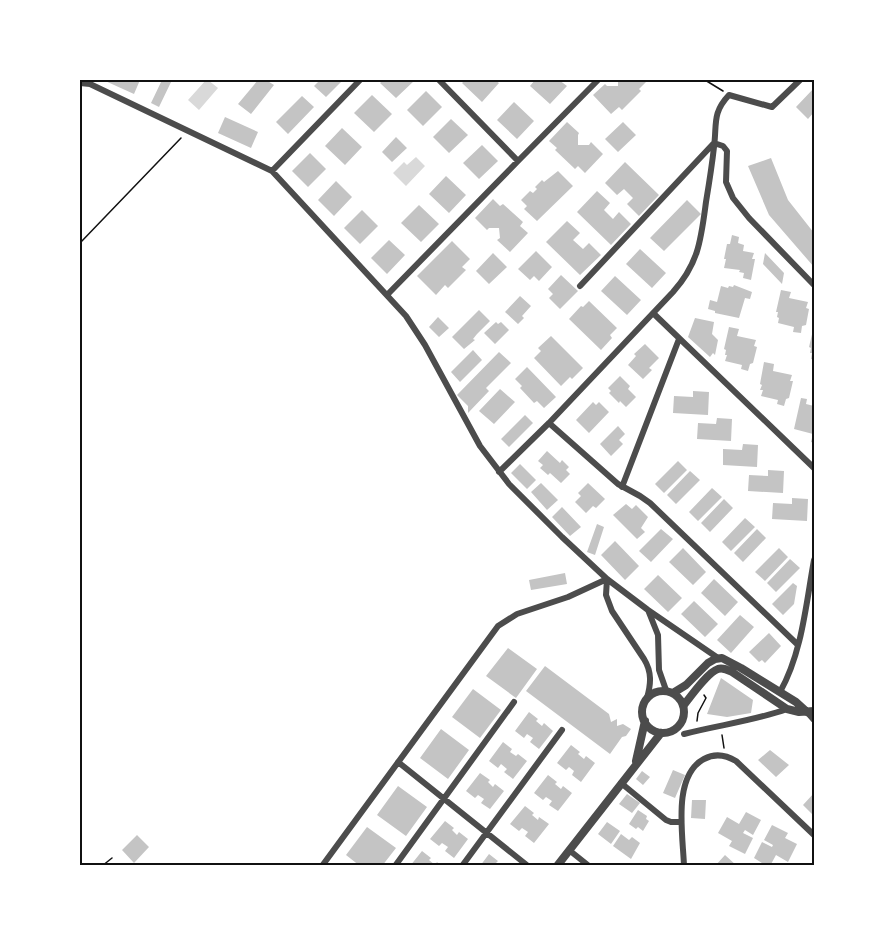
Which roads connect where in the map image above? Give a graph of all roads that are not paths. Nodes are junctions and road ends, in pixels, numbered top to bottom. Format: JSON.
{"nodes":[{"id":1,"x":360,"y":80,"type":"edge"},
{"id":2,"x":439,"y":80,"type":"edge"},
{"id":3,"x":598,"y":80,"type":"edge"},
{"id":4,"x":800,"y":80,"type":"edge"},
{"id":5,"x":80,"y":82,"type":"edge"},
{"id":6,"x":90,"y":82,"type":"edge"},
{"id":7,"x":714,"y":143,"type":"junction"},
{"id":8,"x":518,"y":161,"type":"junction"},
{"id":9,"x":272,"y":171,"type":"junction"},
{"id":10,"x":814,"y":285,"type":"edge"},
{"id":11,"x":580,"y":286,"type":"dead end"},
{"id":12,"x":387,"y":295,"type":"junction"},
{"id":13,"x":653,"y":313,"type":"junction"},
{"id":14,"x":679,"y":339,"type":"junction"},
{"id":15,"x":549,"y":423,"type":"junction"},
{"id":16,"x":814,"y":468,"type":"edge"},
{"id":17,"x":499,"y":472,"type":"junction"},
{"id":18,"x":622,"y":487,"type":"junction"},
{"id":19,"x":814,"y":560,"type":"edge"},
{"id":20,"x":607,"y":579,"type":"junction"},
{"id":21,"x":806,"y":604,"type":"junction"},
{"id":22,"x":814,"y":609,"type":"edge"},
{"id":23,"x":648,"y":610,"type":"junction"},
{"id":24,"x":798,"y":645,"type":"junction"},
{"id":25,"x":718,"y":658,"type":"junction"},
{"id":26,"x":670,"y":692,"type":"junction"},
{"id":27,"x":780,"y":692,"type":"junction"},
{"id":28,"x":647,"y":698,"type":"junction"},
{"id":29,"x":514,"y":702,"type":"dead end"},
{"id":30,"x":684,"y":705,"type":"junction"},
{"id":31,"x":788,"y":709,"type":"junction"},
{"id":32,"x":811,"y":711,"type":"edge"},
{"id":33,"x":814,"y":720,"type":"edge"},
{"id":34,"x":645,"y":721,"type":"junction"},
{"id":35,"x":562,"y":730,"type":"dead end"},
{"id":36,"x":662,"y":733,"type":"junction"},
{"id":37,"x":688,"y":733,"type":"road end"},
{"id":38,"x":398,"y":762,"type":"junction"},
{"id":39,"x":635,"y":765,"type":"junction"},
{"id":40,"x":621,"y":783,"type":"junction"},
{"id":41,"x":444,"y":799,"type":"junction"},
{"id":42,"x":681,"y":822,"type":"junction"},
{"id":43,"x":487,"y":833,"type":"junction"},
{"id":44,"x":814,"y":834,"type":"edge"},
{"id":45,"x":569,"y":850,"type":"junction"},
{"id":46,"x":322,"y":866,"type":"edge"},
{"id":47,"x":395,"y":866,"type":"edge"},
{"id":48,"x":462,"y":866,"type":"edge"},
{"id":49,"x":528,"y":866,"type":"edge"},
{"id":50,"x":557,"y":866,"type":"edge"},
{"id":51,"x":589,"y":866,"type":"edge"},
{"id":52,"x":684,"y":866,"type":"edge"}],
"edges":[{"from":1,"to":9,"type":"street"},
{"from":2,"to":8,"type":"street"},
{"from":3,"to":8,"type":"street"},
{"from":4,"to":7,"type":"street"},
{"from":5,"to":6,"type":"street"},
{"from":6,"to":9,"type":"street"},
{"from":7,"to":10,"type":"street"},
{"from":7,"to":11,"type":"street"},
{"from":7,"to":13,"type":"street"},
{"from":8,"to":12,"type":"street"},
{"from":9,"to":12,"type":"street"},
{"from":12,"to":17,"type":"street"},
{"from":13,"to":14,"type":"street"},
{"from":13,"to":15,"type":"street"},
{"from":14,"to":16,"type":"street"},
{"from":14,"to":18,"type":"street"},
{"from":15,"to":17,"type":"street"},
{"from":15,"to":18,"type":"street"},
{"from":17,"to":20,"type":"street"},
{"from":18,"to":24,"type":"street"},
{"from":19,"to":21,"type":"street"},
{"from":20,"to":23,"type":"street"},
{"from":20,"to":28,"type":"street"},
{"from":20,"to":38,"type":"street"},
{"from":21,"to":22,"type":"street"},
{"from":21,"to":24,"type":"street"},
{"from":23,"to":25,"type":"street"},
{"from":23,"to":26,"type":"street"},
{"from":24,"to":27,"type":"street"},
{"from":25,"to":26,"type":"street"},
{"from":25,"to":27,"type":"street"},
{"from":26,"to":28,"type":"street"},
{"from":26,"to":30,"type":"street"},
{"from":27,"to":32,"type":"street"},
{"from":28,"to":34,"type":"street"},
{"from":29,"to":41,"type":"street"},
{"from":30,"to":31,"type":"street"},
{"from":30,"to":36,"type":"street"},
{"from":31,"to":32,"type":"street"},
{"from":31,"to":37,"type":"street"},
{"from":32,"to":33,"type":"street"},
{"from":34,"to":36,"type":"street"},
{"from":34,"to":39,"type":"street"},
{"from":35,"to":43,"type":"street"},
{"from":36,"to":39,"type":"street"},
{"from":38,"to":41,"type":"street"},
{"from":38,"to":46,"type":"street"},
{"from":39,"to":40,"type":"street"},
{"from":40,"to":42,"type":"street"},
{"from":40,"to":45,"type":"street"},
{"from":41,"to":43,"type":"street"},
{"from":41,"to":47,"type":"street"},
{"from":42,"to":44,"type":"street"},
{"from":42,"to":52,"type":"street"},
{"from":43,"to":48,"type":"street"},
{"from":43,"to":49,"type":"street"},
{"from":45,"to":50,"type":"street"},
{"from":45,"to":51,"type":"street"}]}
